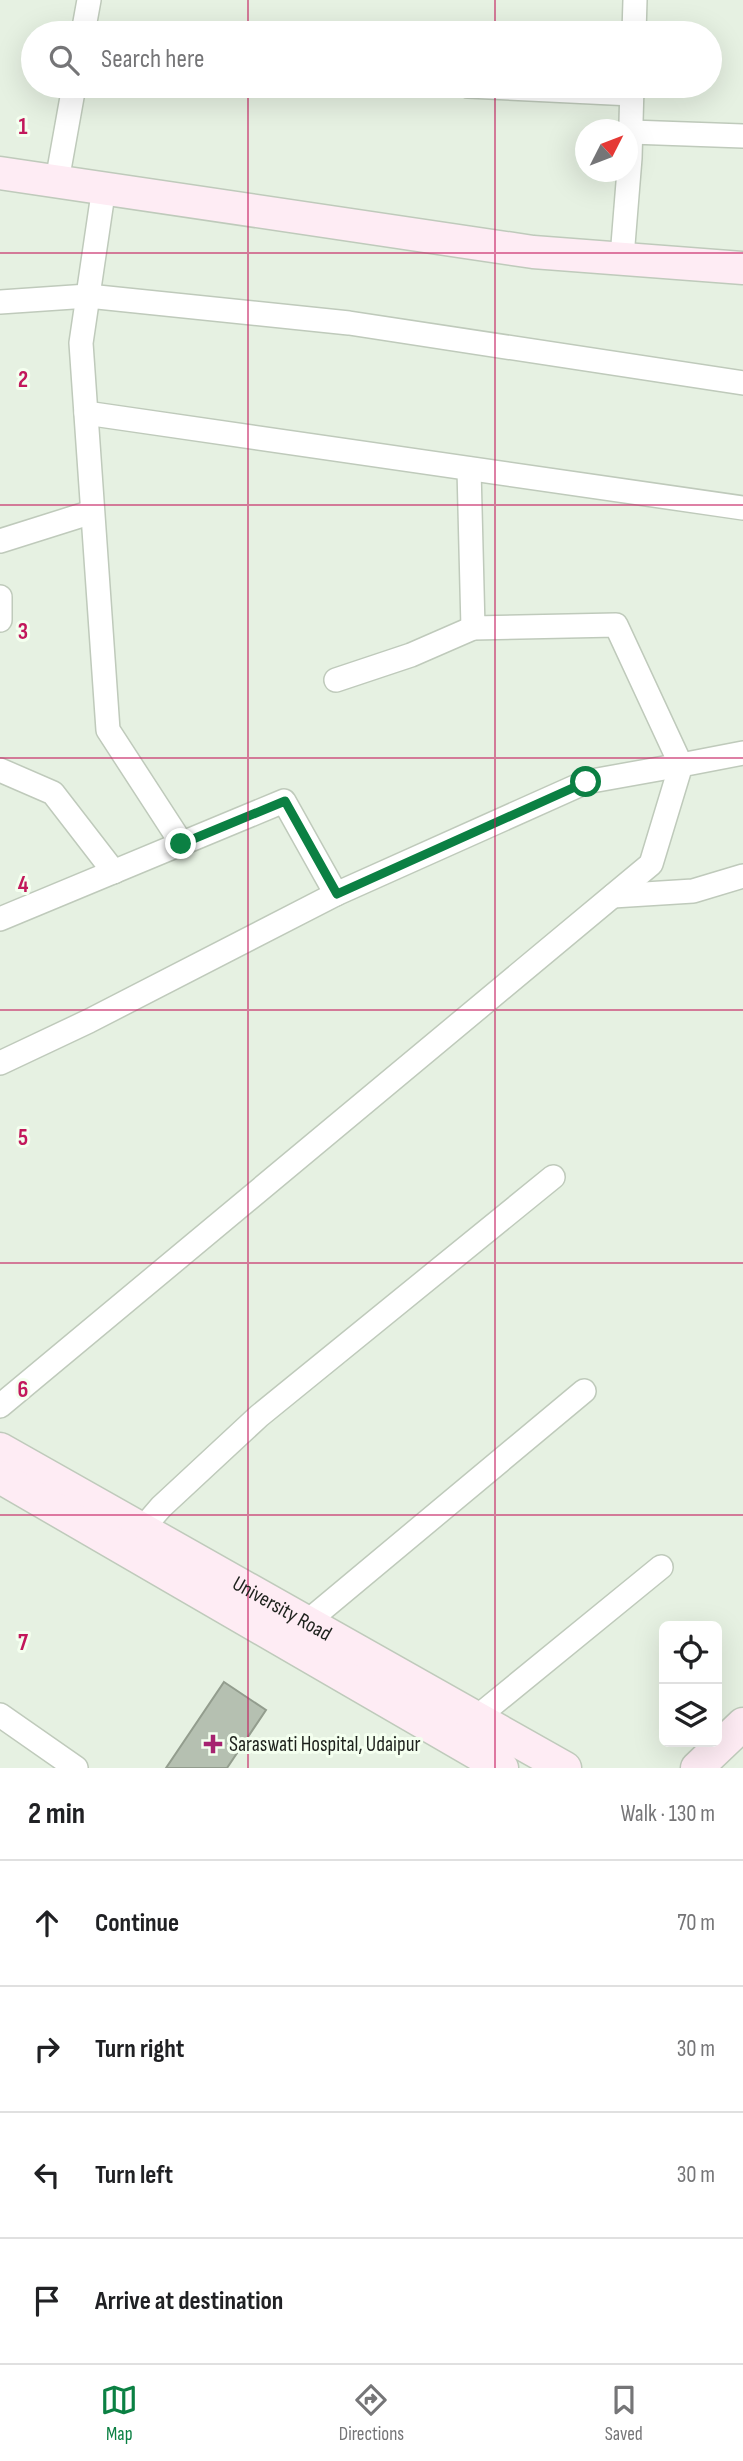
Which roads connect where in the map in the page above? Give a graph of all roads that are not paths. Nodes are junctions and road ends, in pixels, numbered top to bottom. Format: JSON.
{"nodes":[{"id":1,"x":89,"y":0,"type":"edge"},
{"id":2,"x":635,"y":0,"type":"edge"},
{"id":3,"x":85,"y":21,"type":"edge"},
{"id":4,"x":634,"y":21,"type":"edge"},
{"id":5,"x":72,"y":98,"type":"edge"},
{"id":6,"x":632,"y":98,"type":"edge"},
{"id":7,"x":631,"y":119,"type":"edge"},
{"id":8,"x":638,"y":132,"type":"edge"},
{"id":9,"x":743,"y":136,"type":"edge"},
{"id":10,"x":0,"y":173,"type":"edge"},
{"id":11,"x":57,"y":181,"type":"junction"},
{"id":12,"x":627,"y":182,"type":"edge"},
{"id":13,"x":104,"y":187,"type":"junction"},
{"id":14,"x":622,"y":257,"type":"junction"},
{"id":15,"x":743,"y":268,"type":"edge"},
{"id":16,"x":88,"y":296,"type":"junction"},
{"id":17,"x":0,"y":302,"type":"edge"},
{"id":18,"x":743,"y":383,"type":"edge"},
{"id":19,"x":86,"y":414,"type":"junction"},
{"id":20,"x":469,"y":468,"type":"junction"},
{"id":21,"x":743,"y":508,"type":"edge"},
{"id":22,"x":92,"y":512,"type":"junction"},
{"id":23,"x":0,"y":541,"type":"edge"},
{"id":24,"x":0,"y":597,"type":"edge"},
{"id":25,"x":0,"y":620,"type":"edge"},
{"id":26,"x":473,"y":628,"type":"junction"},
{"id":27,"x":336,"y":680,"type":"dead end"},
{"id":28,"x":743,"y":752,"type":"edge"},
{"id":29,"x":681,"y":765,"type":"junction"},
{"id":30,"x":0,"y":770,"type":"edge"},
{"id":31,"x":181,"y":844,"type":"junction"},
{"id":32,"x":114,"y":872,"type":"junction"},
{"id":33,"x":743,"y":876,"type":"edge"},
{"id":34,"x":337,"y":894,"type":"junction"},
{"id":35,"x":613,"y":896,"type":"junction"},
{"id":36,"x":0,"y":919,"type":"edge"},
{"id":37,"x":0,"y":1063,"type":"edge"},
{"id":38,"x":553,"y":1177,"type":"dead end"},
{"id":39,"x":584,"y":1391,"type":"dead end"},
{"id":40,"x":0,"y":1406,"type":"edge"},
{"id":41,"x":0,"y":1449,"type":"edge"},
{"id":42,"x":0,"y":1477,"type":"edge"},
{"id":43,"x":142,"y":1529,"type":"junction"},
{"id":44,"x":661,"y":1567,"type":"dead end"},
{"id":45,"x":307,"y":1622,"type":"junction"},
{"id":46,"x":0,"y":1715,"type":"edge"},
{"id":47,"x":476,"y":1718,"type":"junction"},
{"id":48,"x":743,"y":1724,"type":"edge"},
{"id":49,"x":76,"y":1768,"type":"edge"},
{"id":50,"x":502,"y":1768,"type":"edge"},
{"id":51,"x":565,"y":1768,"type":"edge"},
{"id":52,"x":697,"y":1768,"type":"edge"}],
"edges":[{"from":1,"to":3,"type":"street"},
{"from":2,"to":4,"type":"street"},
{"from":5,"to":11,"type":"street"},
{"from":6,"to":7,"type":"street"},
{"from":8,"to":9,"type":"street"},
{"from":10,"to":11,"type":"street"},
{"from":11,"to":13,"type":"street"},
{"from":12,"to":14,"type":"street"},
{"from":13,"to":14,"type":"street"},
{"from":13,"to":16,"type":"street"},
{"from":14,"to":15,"type":"street"},
{"from":16,"to":17,"type":"street"},
{"from":16,"to":18,"type":"street"},
{"from":16,"to":19,"type":"street"},
{"from":19,"to":20,"type":"street"},
{"from":19,"to":22,"type":"street"},
{"from":20,"to":21,"type":"street"},
{"from":20,"to":26,"type":"street"},
{"from":22,"to":23,"type":"street"},
{"from":22,"to":31,"type":"street"},
{"from":24,"to":25,"type":"street"},
{"from":26,"to":27,"type":"street"},
{"from":26,"to":29,"type":"street"},
{"from":28,"to":29,"type":"street"},
{"from":29,"to":34,"type":"street"},
{"from":29,"to":35,"type":"street"},
{"from":30,"to":32,"type":"street"},
{"from":31,"to":32,"type":"street"},
{"from":31,"to":34,"type":"street"},
{"from":32,"to":36,"type":"street"},
{"from":33,"to":35,"type":"street"},
{"from":34,"to":37,"type":"street"},
{"from":35,"to":40,"type":"street"},
{"from":38,"to":43,"type":"street"},
{"from":39,"to":45,"type":"street"},
{"from":41,"to":43,"type":"street","name":"University Road"},
{"from":42,"to":50,"type":"street","name":"University Road"},
{"from":43,"to":45,"type":"street","name":"University Road"},
{"from":44,"to":47,"type":"street"},
{"from":45,"to":47,"type":"street","name":"University Road"},
{"from":46,"to":49,"type":"street"},
{"from":47,"to":51,"type":"street","name":"University Road"},
{"from":48,"to":52,"type":"street"}]}
